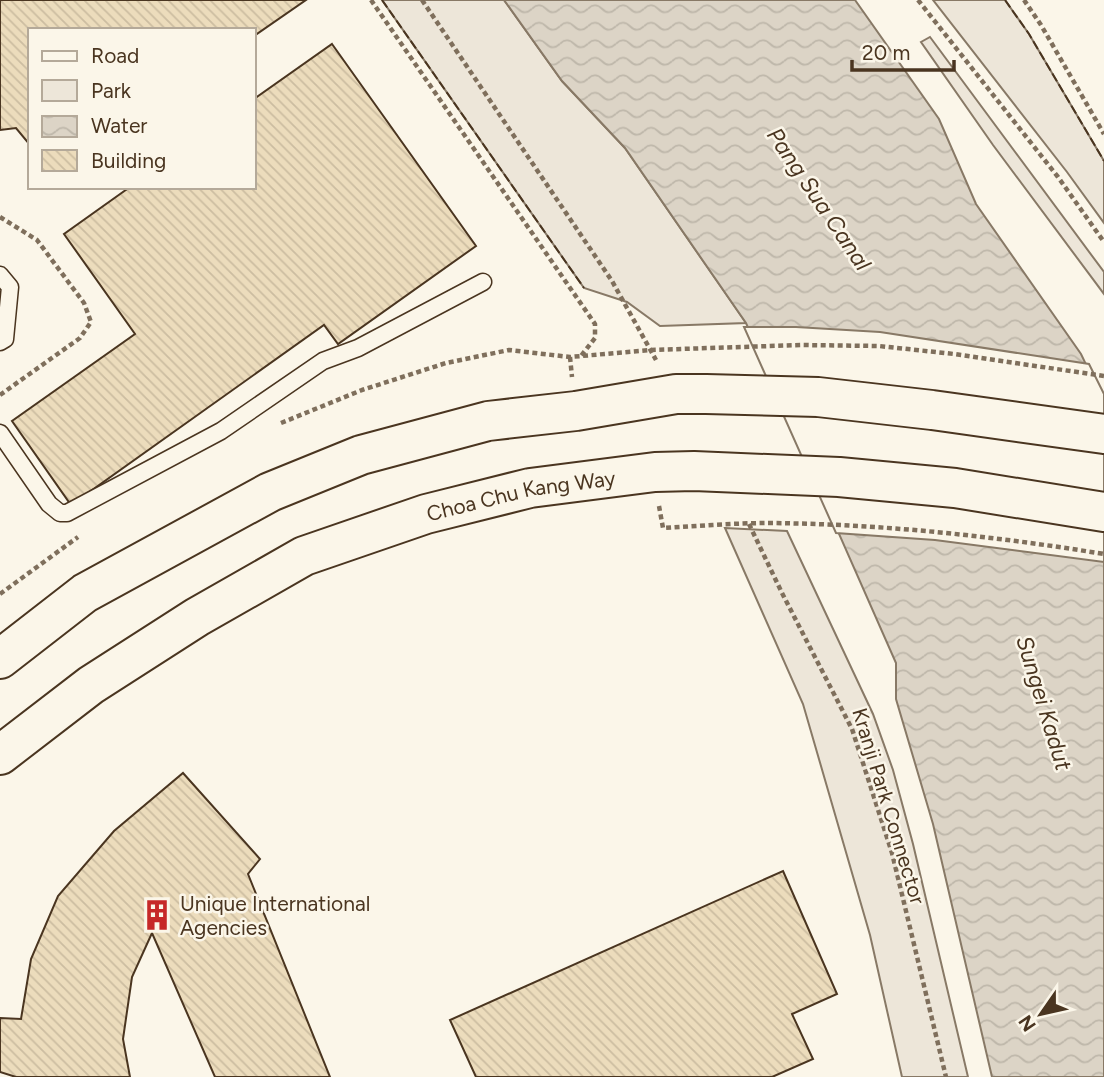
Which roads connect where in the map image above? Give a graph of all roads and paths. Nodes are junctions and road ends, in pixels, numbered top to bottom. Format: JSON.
{"nodes":[{"id":1,"x":372,"y":0,"type":"edge"},
{"id":2,"x":422,"y":0,"type":"edge"},
{"id":3,"x":918,"y":0,"type":"edge"},
{"id":4,"x":1024,"y":0,"type":"edge"},
{"id":5,"x":1104,"y":134,"type":"edge"},
{"id":6,"x":0,"y":217,"type":"edge"},
{"id":7,"x":1104,"y":242,"type":"edge"},
{"id":8,"x":0,"y":275,"type":"edge"},
{"id":9,"x":482,"y":282,"type":"dead end"},
{"id":10,"x":0,"y":342,"type":"edge"},
{"id":11,"x":650,"y":350,"type":"junction"},
{"id":12,"x":581,"y":356,"type":"junction"},
{"id":13,"x":1104,"y":376,"type":"edge"},
{"id":14,"x":0,"y":395,"type":"edge"},
{"id":15,"x":276,"y":425,"type":"dead end"},
{"id":16,"x":0,"y":433,"type":"edge"},
{"id":17,"x":1104,"y":434,"type":"edge"},
{"id":18,"x":1104,"y":512,"type":"edge"},
{"id":19,"x":750,"y":524,"type":"junction"},
{"id":20,"x":663,"y":528,"type":"dead end"},
{"id":21,"x":86,"y":532,"type":"dead end"},
{"id":22,"x":1104,"y":554,"type":"edge"},
{"id":23,"x":0,"y":594,"type":"edge"},
{"id":24,"x":0,"y":659,"type":"edge"},
{"id":25,"x":0,"y":755,"type":"edge"},
{"id":26,"x":946,"y":1077,"type":"edge"}],
"edges":[{"from":1,"to":12,"type":"path"},
{"from":2,"to":11,"type":"path"},
{"from":3,"to":7,"type":"path"},
{"from":4,"to":5,"type":"path"},
{"from":6,"to":14,"type":"path"},
{"from":8,"to":10,"type":"lane"},
{"from":9,"to":16,"type":"lane"},
{"from":11,"to":12,"type":"path"},
{"from":11,"to":13,"type":"path"},
{"from":12,"to":15,"type":"path"},
{"from":17,"to":24,"type":"main road"},
{"from":18,"to":25,"type":"main road","name":"Choa Chu Kang Way"},
{"from":19,"to":20,"type":"path"},
{"from":19,"to":22,"type":"path"},
{"from":19,"to":26,"type":"path","name":"Kranji Park Connector"},
{"from":21,"to":23,"type":"path"}]}
